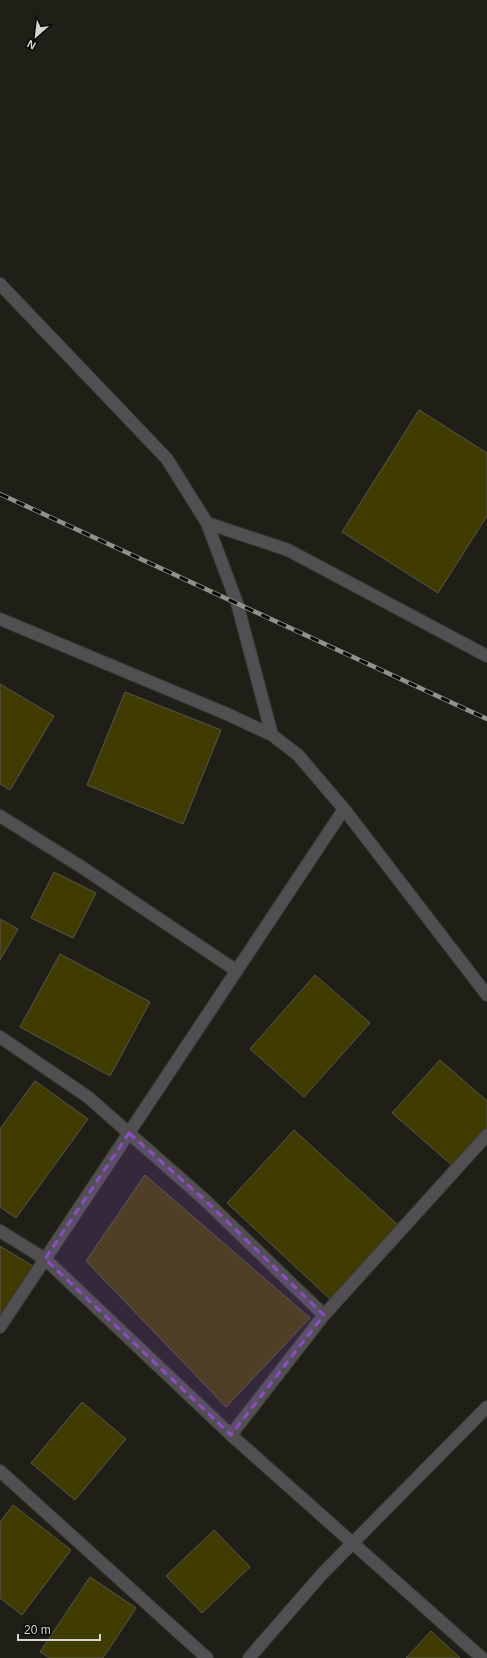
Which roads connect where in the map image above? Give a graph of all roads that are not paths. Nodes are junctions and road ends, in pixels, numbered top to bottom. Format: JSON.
{"nodes":[{"id":1,"x":0,"y":284,"type":"edge"},
{"id":2,"x":207,"y":523,"type":"junction"},
{"id":3,"x":0,"y":619,"type":"edge"},
{"id":4,"x":487,"y":656,"type":"edge"},
{"id":5,"x":272,"y":735,"type":"junction"},
{"id":6,"x":344,"y":810,"type":"junction"},
{"id":7,"x":0,"y":816,"type":"edge"},
{"id":8,"x":237,"y":972,"type":"junction"},
{"id":9,"x":487,"y":995,"type":"edge"},
{"id":10,"x":0,"y":1037,"type":"edge"},
{"id":11,"x":129,"y":1133,"type":"junction"},
{"id":12,"x":487,"y":1135,"type":"edge"},
{"id":13,"x":0,"y":1231,"type":"edge"},
{"id":14,"x":45,"y":1259,"type":"junction"},
{"id":15,"x":324,"y":1315,"type":"junction"},
{"id":16,"x":0,"y":1327,"type":"edge"},
{"id":17,"x":487,"y":1407,"type":"edge"},
{"id":18,"x":231,"y":1435,"type":"junction"},
{"id":19,"x":0,"y":1471,"type":"edge"},
{"id":20,"x":353,"y":1544,"type":"junction"},
{"id":21,"x":207,"y":1658,"type":"edge"},
{"id":22,"x":249,"y":1658,"type":"edge"},
{"id":23,"x":482,"y":1658,"type":"edge"}],
"edges":[{"from":1,"to":2,"type":"street"},
{"from":2,"to":4,"type":"street"},
{"from":2,"to":5,"type":"street"},
{"from":3,"to":5,"type":"street"},
{"from":5,"to":6,"type":"street"},
{"from":6,"to":8,"type":"street"},
{"from":6,"to":9,"type":"street"},
{"from":7,"to":8,"type":"street"},
{"from":8,"to":11,"type":"street"},
{"from":10,"to":11,"type":"street"},
{"from":11,"to":14,"type":"street"},
{"from":11,"to":15,"type":"street"},
{"from":12,"to":15,"type":"street"},
{"from":13,"to":14,"type":"street"},
{"from":14,"to":16,"type":"street"},
{"from":14,"to":18,"type":"street"},
{"from":15,"to":18,"type":"street"},
{"from":17,"to":20,"type":"street"},
{"from":18,"to":20,"type":"street"},
{"from":19,"to":21,"type":"street"},
{"from":20,"to":22,"type":"street"},
{"from":20,"to":23,"type":"street"}]}
